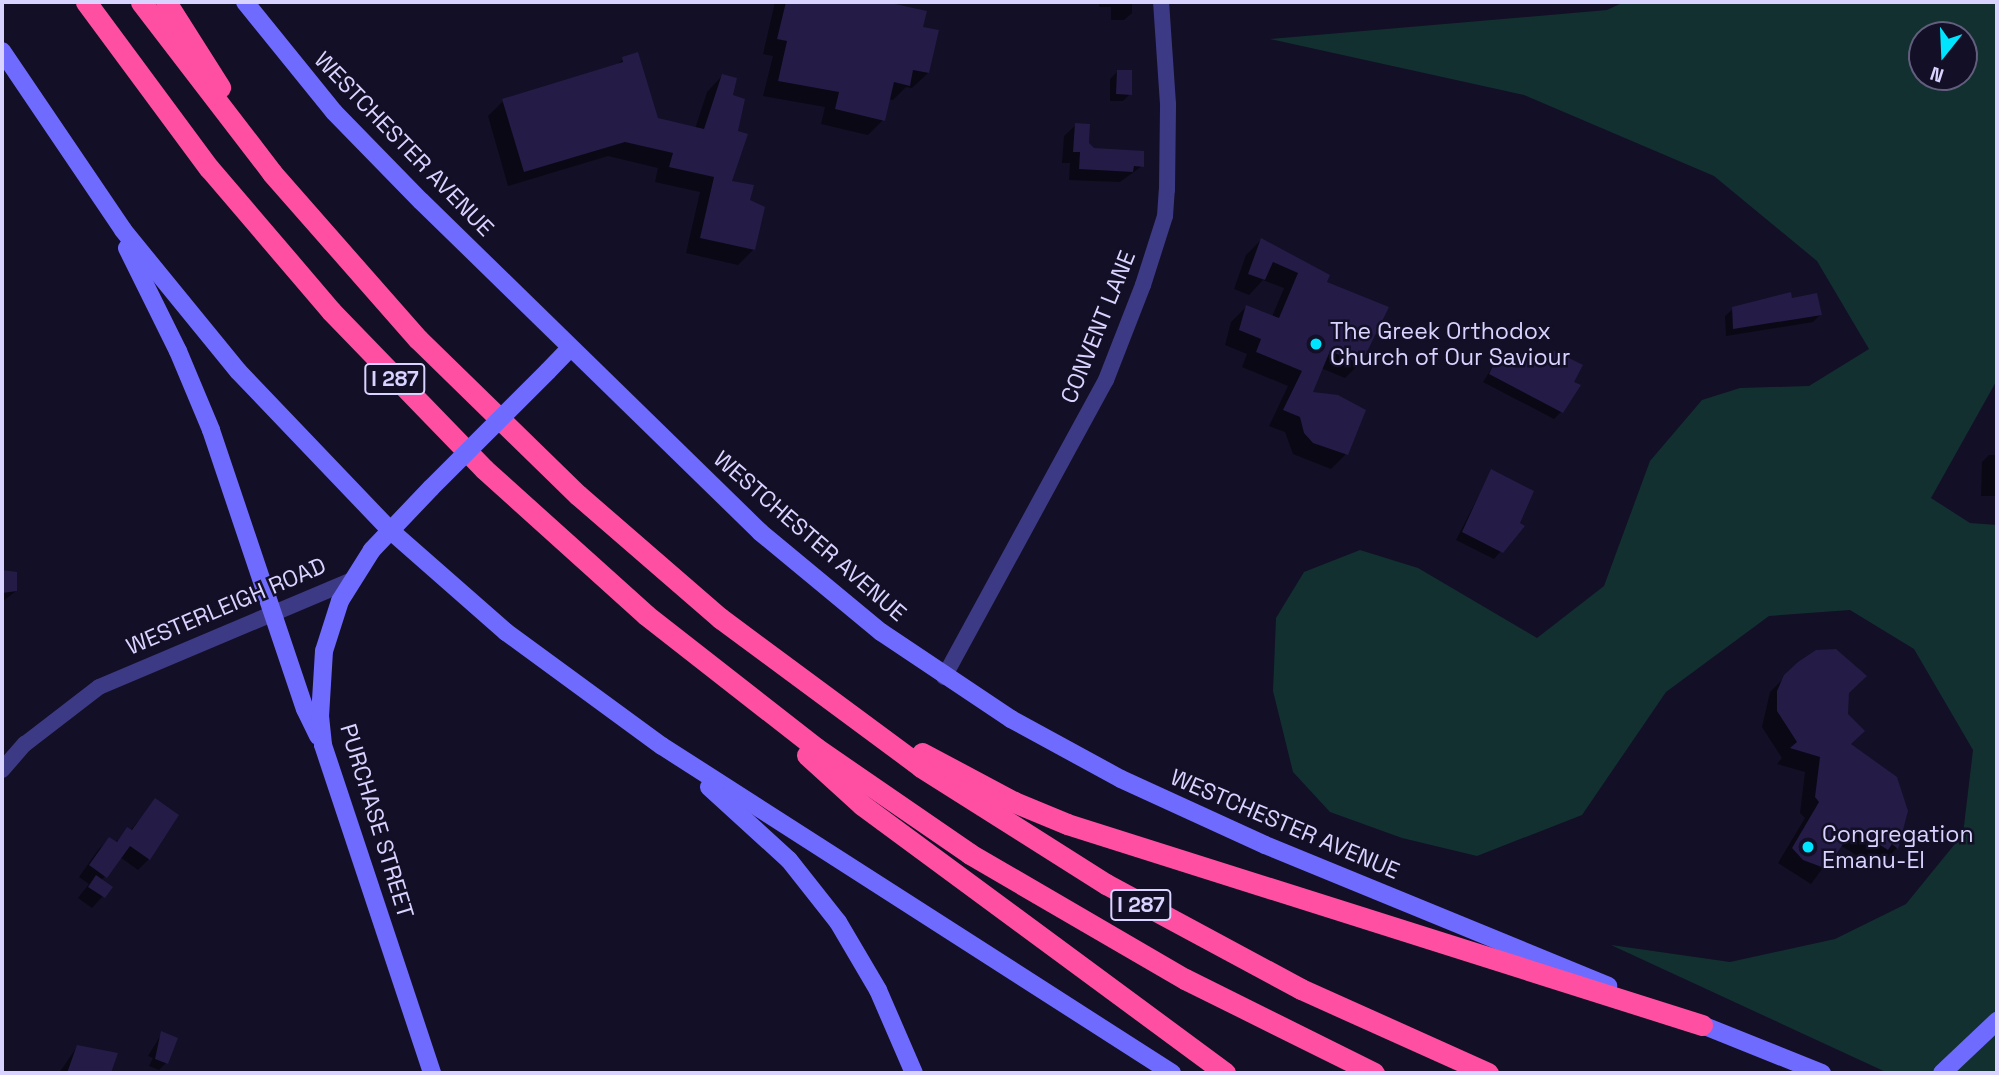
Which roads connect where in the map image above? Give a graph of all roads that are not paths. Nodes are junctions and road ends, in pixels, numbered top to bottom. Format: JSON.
{"nodes":[{"id":1,"x":141,"y":2,"type":"edge"},
{"id":2,"x":166,"y":2,"type":"edge"},
{"id":3,"x":245,"y":2,"type":"edge"},
{"id":4,"x":1161,"y":2,"type":"edge"},
{"id":5,"x":89,"y":7,"type":"edge"},
{"id":6,"x":2,"y":51,"type":"edge"},
{"id":7,"x":2,"y":63,"type":"edge"},
{"id":8,"x":22,"y":82,"type":"junction"},
{"id":9,"x":272,"y":173,"type":"junction"},
{"id":10,"x":102,"y":201,"type":"junction"},
{"id":11,"x":570,"y":348,"type":"junction"},
{"id":12,"x":391,"y":531,"type":"junction"},
{"id":13,"x":350,"y":581,"type":"junction"},
{"id":14,"x":272,"y":612,"type":"junction"},
{"id":15,"x":944,"y":677,"type":"junction"},
{"id":16,"x":743,"y":692,"type":"junction"},
{"id":17,"x":819,"y":694,"type":"junction"},
{"id":18,"x":323,"y":745,"type":"junction"},
{"id":19,"x":662,"y":746,"type":"junction"},
{"id":20,"x":2,"y":770,"type":"edge"},
{"id":21,"x":1997,"y":1020,"type":"edge"},
{"id":22,"x":1702,"y":1025,"type":"junction"},
{"id":23,"x":432,"y":1073,"type":"edge"},
{"id":24,"x":914,"y":1073,"type":"edge"},
{"id":25,"x":1172,"y":1073,"type":"edge"},
{"id":26,"x":1225,"y":1073,"type":"edge"},
{"id":27,"x":1374,"y":1073,"type":"edge"},
{"id":28,"x":1488,"y":1073,"type":"edge"},
{"id":29,"x":1822,"y":1073,"type":"edge"},
{"id":30,"x":1941,"y":1073,"type":"edge"}],
"edges":[{"from":1,"to":9,"type":"highway","number":"I 287"},
{"from":2,"to":9,"type":"highway"},
{"from":3,"to":11,"type":"main road","name":"WESTCHESTER AVENUE"},
{"from":4,"to":15,"type":"street","name":"CONVENT LANE"},
{"from":5,"to":16,"type":"highway","number":"I 287"},
{"from":6,"to":8,"type":"main road"},
{"from":7,"to":8,"type":"street"},
{"from":8,"to":10,"type":"main road"},
{"from":9,"to":17,"type":"highway","number":"I 287"},
{"from":10,"to":12,"type":"main road"},
{"from":10,"to":14,"type":"main road"},
{"from":11,"to":12,"type":"main road","name":"WESTERLEIGH ROAD","bridge":true},
{"from":11,"to":15,"type":"main road","name":"WESTCHESTER AVENUE"},
{"from":12,"to":13,"type":"main road","name":"WESTERLEIGH ROAD"},
{"from":12,"to":19,"type":"main road"},
{"from":13,"to":14,"type":"street","name":"WESTERLEIGH ROAD"},
{"from":13,"to":18,"type":"main road","name":"PURCHASE STREET"},
{"from":14,"to":18,"type":"main road"},
{"from":14,"to":20,"type":"street","name":"WESTERLEIGH ROAD"},
{"from":15,"to":22,"type":"main road","name":"WESTCHESTER AVENUE"},
{"from":16,"to":26,"type":"highway"},
{"from":16,"to":27,"type":"highway","number":"I 287"},
{"from":17,"to":22,"type":"highway"},
{"from":17,"to":28,"type":"highway","number":"I 287"},
{"from":18,"to":23,"type":"main road","name":"PURCHASE STREET"},
{"from":19,"to":24,"type":"main road"},
{"from":19,"to":25,"type":"main road"},
{"from":21,"to":30,"type":"main road"},
{"from":22,"to":29,"type":"main road","name":"WESTCHESTER AVENUE"}]}
